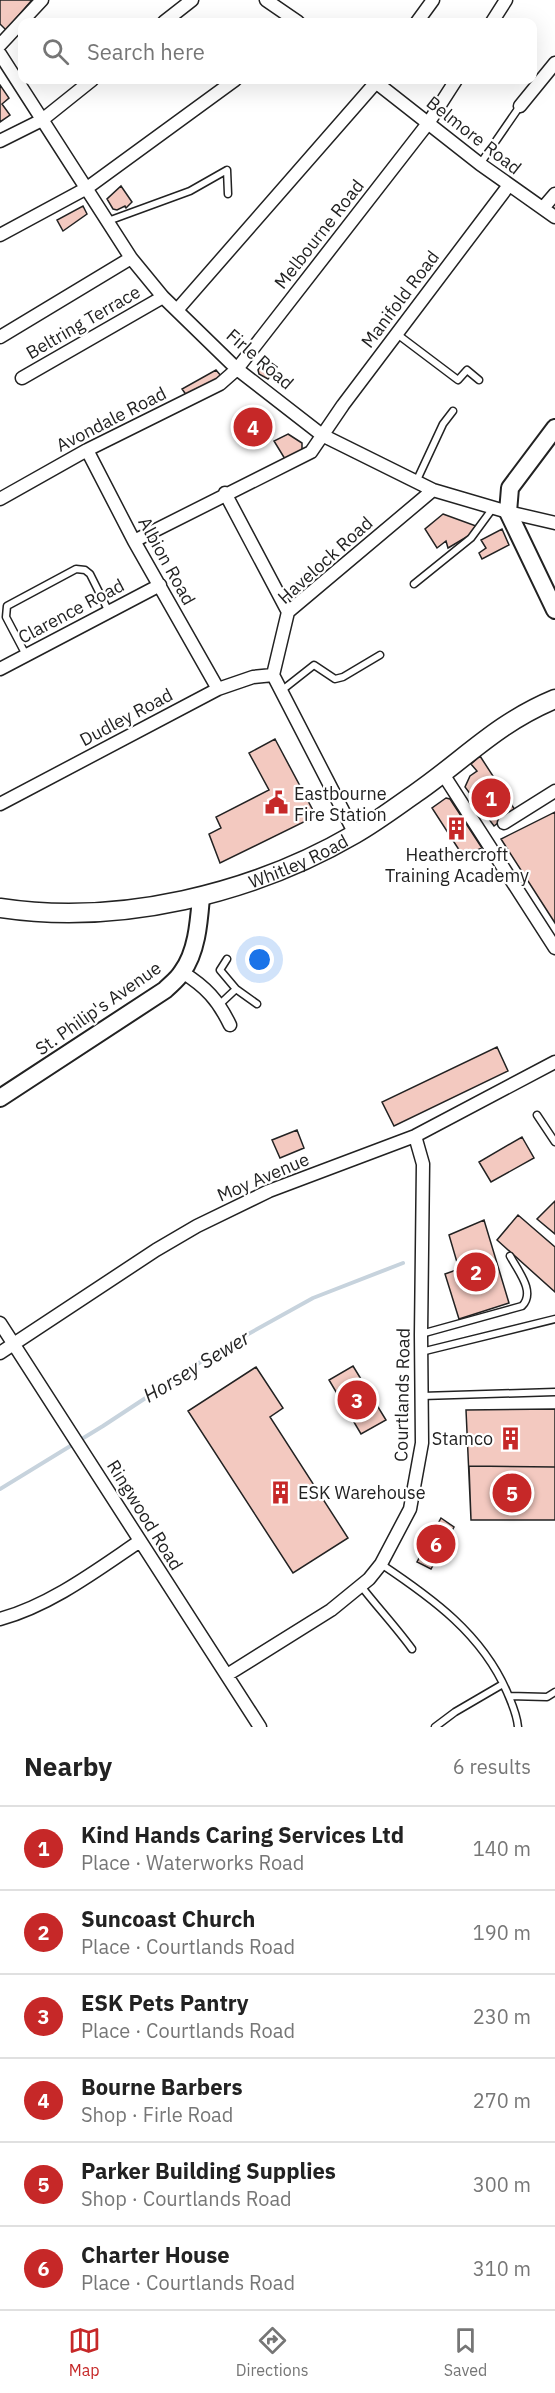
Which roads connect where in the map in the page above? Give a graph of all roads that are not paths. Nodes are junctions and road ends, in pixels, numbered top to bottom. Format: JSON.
{"nodes":[{"id":1,"x":42,"y":0,"type":"edge"},
{"id":2,"x":192,"y":0,"type":"edge"},
{"id":3,"x":266,"y":0,"type":"edge"},
{"id":4,"x":433,"y":0,"type":"edge"},
{"id":5,"x":506,"y":0,"type":"edge"},
{"id":6,"x":25,"y":18,"type":"edge"},
{"id":7,"x":169,"y":18,"type":"edge"},
{"id":8,"x":292,"y":18,"type":"edge"},
{"id":9,"x":420,"y":18,"type":"edge"},
{"id":10,"x":495,"y":18,"type":"edge"},
{"id":11,"x":18,"y":26,"type":"edge"},
{"id":12,"x":0,"y":45,"type":"edge"},
{"id":13,"x":0,"y":54,"type":"edge"},
{"id":14,"x":555,"y":63,"type":"edge"},
{"id":15,"x":18,"y":82,"type":"edge"},
{"id":16,"x":19,"y":84,"type":"edge"},
{"id":17,"x":87,"y":84,"type":"edge"},
{"id":18,"x":230,"y":84,"type":"edge"},
{"id":19,"x":373,"y":84,"type":"edge"},
{"id":20,"x":381,"y":84,"type":"edge"},
{"id":21,"x":453,"y":84,"type":"edge"},
{"id":22,"x":520,"y":106,"type":"joint"},
{"id":23,"x":42,"y":120,"type":"junction"},
{"id":24,"x":429,"y":122,"type":"junction"},
{"id":25,"x":0,"y":141,"type":"edge"},
{"id":26,"x":480,"y":164,"type":"junction"},
{"id":27,"x":509,"y":185,"type":"junction"},
{"id":28,"x":87,"y":188,"type":"junction"},
{"id":29,"x":228,"y":194,"type":"dead end"},
{"id":30,"x":555,"y":194,"type":"edge"},
{"id":31,"x":543,"y":208,"type":"junction"},
{"id":32,"x":555,"y":217,"type":"edge"},
{"id":33,"x":108,"y":221,"type":"junction"},
{"id":34,"x":0,"y":235,"type":"edge"},
{"id":35,"x":131,"y":258,"type":"junction"},
{"id":36,"x":163,"y":297,"type":"junction"},
{"id":37,"x":177,"y":310,"type":"junction"},
{"id":38,"x":397,"y":333,"type":"junction"},
{"id":39,"x":0,"y":337,"type":"edge"},
{"id":40,"x":237,"y":369,"type":"junction"},
{"id":41,"x":22,"y":378,"type":"dead end"},
{"id":42,"x":479,"y":380,"type":"dead end"},
{"id":43,"x":453,"y":411,"type":"dead end"},
{"id":44,"x":555,"y":428,"type":"edge"},
{"id":45,"x":322,"y":435,"type":"junction"},
{"id":46,"x":87,"y":450,"type":"junction"},
{"id":47,"x":416,"y":482,"type":"junction"},
{"id":48,"x":433,"y":490,"type":"junction"},
{"id":49,"x":225,"y":494,"type":"junction"},
{"id":50,"x":0,"y":499,"type":"edge"},
{"id":51,"x":500,"y":510,"type":"junction"},
{"id":52,"x":555,"y":523,"type":"edge"},
{"id":53,"x":134,"y":541,"type":"junction"},
{"id":54,"x":414,"y":584,"type":"dead end"},
{"id":55,"x":160,"y":585,"type":"junction"},
{"id":56,"x":555,"y":610,"type":"edge"},
{"id":57,"x":109,"y":612,"type":"junction"},
{"id":58,"x":288,"y":612,"type":"junction"},
{"id":59,"x":380,"y":655,"type":"dead end"},
{"id":60,"x":26,"y":656,"type":"junction"},
{"id":61,"x":0,"y":669,"type":"edge"},
{"id":62,"x":273,"y":675,"type":"junction"},
{"id":63,"x":218,"y":689,"type":"junction"},
{"id":64,"x":281,"y":691,"type":"junction"},
{"id":65,"x":555,"y":699,"type":"edge"},
{"id":66,"x":443,"y":774,"type":"junction"},
{"id":67,"x":555,"y":791,"type":"edge"},
{"id":68,"x":0,"y":804,"type":"edge"},
{"id":69,"x":504,"y":823,"type":"dead end"},
{"id":70,"x":356,"y":834,"type":"junction"},
{"id":71,"x":201,"y":897,"type":"junction"},
{"id":72,"x":0,"y":908,"type":"edge"},
{"id":73,"x":555,"y":948,"type":"edge"},
{"id":74,"x":227,"y":959,"type":"dead end"},
{"id":75,"x":182,"y":972,"type":"junction"},
{"id":76,"x":236,"y":989,"type":"junction"},
{"id":77,"x":220,"y":1004,"type":"junction"},
{"id":78,"x":257,"y":1004,"type":"dead end"},
{"id":79,"x":230,"y":1025,"type":"dead end"},
{"id":80,"x":555,"y":1062,"type":"edge"},
{"id":81,"x":0,"y":1098,"type":"edge"},
{"id":82,"x":537,"y":1115,"type":"dead end"},
{"id":83,"x":415,"y":1136,"type":"junction"},
{"id":84,"x":555,"y":1142,"type":"edge"},
{"id":85,"x":510,"y":1257,"type":"dead end"},
{"id":86,"x":555,"y":1319,"type":"edge"},
{"id":87,"x":0,"y":1323,"type":"edge"},
{"id":88,"x":421,"y":1335,"type":"junction"},
{"id":89,"x":14,"y":1344,"type":"junction"},
{"id":90,"x":421,"y":1352,"type":"junction"},
{"id":91,"x":0,"y":1353,"type":"edge"},
{"id":92,"x":555,"y":1392,"type":"edge"},
{"id":93,"x":421,"y":1396,"type":"junction"},
{"id":94,"x":140,"y":1541,"type":"junction"},
{"id":95,"x":381,"y":1564,"type":"junction"},
{"id":96,"x":361,"y":1586,"type":"junction"},
{"id":97,"x":0,"y":1619,"type":"edge"},
{"id":98,"x":412,"y":1649,"type":"dead end"},
{"id":99,"x":227,"y":1675,"type":"junction"},
{"id":100,"x":503,"y":1684,"type":"junction"},
{"id":101,"x":555,"y":1692,"type":"edge"},
{"id":102,"x":508,"y":1696,"type":"junction"},
{"id":103,"x":261,"y":1727,"type":"edge"},
{"id":104,"x":435,"y":1727,"type":"edge"},
{"id":105,"x":518,"y":1727,"type":"edge"}],
"edges":[{"from":1,"to":6,"type":"street"},
{"from":2,"to":7,"type":"street"},
{"from":3,"to":8,"type":"street"},
{"from":4,"to":9,"type":"street"},
{"from":5,"to":10,"type":"street"},
{"from":11,"to":12,"type":"street"},
{"from":13,"to":15,"type":"street","name":"Firle Road"},
{"from":14,"to":22,"type":"street"},
{"from":16,"to":23,"type":"street","name":"Firle Road"},
{"from":17,"to":23,"type":"street"},
{"from":18,"to":28,"type":"street"},
{"from":19,"to":37,"type":"street"},
{"from":20,"to":24,"type":"street","name":"Belmore Road"},
{"from":21,"to":24,"type":"street","name":"Melbourne Road"},
{"from":22,"to":26,"type":"lane"},
{"from":23,"to":25,"type":"street"},
{"from":23,"to":28,"type":"street","name":"Firle Road"},
{"from":24,"to":26,"type":"street","name":"Belmore Road"},
{"from":24,"to":40,"type":"street","name":"Melbourne Road"},
{"from":26,"to":27,"type":"street","name":"Belmore Road"},
{"from":27,"to":31,"type":"street","name":"Belmore Road"},
{"from":27,"to":38,"type":"street","name":"Manifold Road"},
{"from":28,"to":33,"type":"street","name":"Firle Road"},
{"from":28,"to":34,"type":"street"},
{"from":29,"to":33,"type":"lane"},
{"from":30,"to":31,"type":"street"},
{"from":31,"to":32,"type":"street","name":"Belmore Road"},
{"from":33,"to":35,"type":"street","name":"Firle Road"},
{"from":35,"to":36,"type":"street","name":"Firle Road"},
{"from":35,"to":39,"type":"street"},
{"from":36,"to":37,"type":"street","name":"Firle Road"},
{"from":36,"to":41,"type":"street","name":"Beltring Terrace"},
{"from":37,"to":40,"type":"street","name":"Firle Road"},
{"from":38,"to":42,"type":"lane"},
{"from":38,"to":45,"type":"street","name":"Manifold Road"},
{"from":40,"to":45,"type":"street","name":"Firle Road"},
{"from":40,"to":46,"type":"street","name":"Avondale Road"},
{"from":43,"to":47,"type":"lane"},
{"from":44,"to":51,"type":"street"},
{"from":45,"to":47,"type":"street","name":"Firle Road"},
{"from":45,"to":49,"type":"street","name":"Manifold Road"},
{"from":46,"to":50,"type":"street","name":"Avondale Road"},
{"from":46,"to":53,"type":"street","name":"Albion Road"},
{"from":47,"to":48,"type":"street","name":"Firle Road"},
{"from":48,"to":51,"type":"street","name":"Firle Road"},
{"from":48,"to":58,"type":"street","name":"Havelock Road"},
{"from":49,"to":53,"type":"street","name":"Manifold Road"},
{"from":49,"to":58,"type":"street"},
{"from":51,"to":52,"type":"street","name":"Firle Road"},
{"from":51,"to":54,"type":"lane"},
{"from":51,"to":56,"type":"street"},
{"from":53,"to":55,"type":"street","name":"Albion Road"},
{"from":55,"to":57,"type":"street","name":"Clarence Road"},
{"from":55,"to":63,"type":"street","name":"Albion Road"},
{"from":57,"to":60,"type":"street","name":"Clarence Road"},
{"from":57,"to":60,"type":"lane"},
{"from":58,"to":62,"type":"street","name":"Havelock Road"},
{"from":59,"to":64,"type":"lane"},
{"from":60,"to":61,"type":"street","name":"Clarence Road"},
{"from":62,"to":63,"type":"street","name":"Dudley Road"},
{"from":62,"to":64,"type":"street"},
{"from":63,"to":68,"type":"street","name":"Dudley Road"},
{"from":64,"to":70,"type":"street"},
{"from":65,"to":66,"type":"main road","name":"Whitley Road"},
{"from":66,"to":70,"type":"main road","name":"Whitley Road"},
{"from":66,"to":73,"type":"street"},
{"from":67,"to":69,"type":"street"},
{"from":70,"to":71,"type":"main road","name":"Whitley Road"},
{"from":71,"to":72,"type":"main road","name":"Whitley Road"},
{"from":71,"to":75,"type":"street","name":"St. Philip's Avenue"},
{"from":74,"to":76,"type":"lane"},
{"from":75,"to":77,"type":"street"},
{"from":75,"to":81,"type":"street","name":"St. Philip's Avenue"},
{"from":76,"to":77,"type":"lane"},
{"from":76,"to":78,"type":"lane"},
{"from":77,"to":79,"type":"street"},
{"from":80,"to":83,"type":"street","name":"Moy Avenue"},
{"from":82,"to":84,"type":"lane"},
{"from":83,"to":88,"type":"street","name":"Courtlands Road"},
{"from":83,"to":89,"type":"street","name":"Moy Avenue"},
{"from":85,"to":88,"type":"lane"},
{"from":86,"to":90,"type":"lane"},
{"from":87,"to":89,"type":"street","name":"Ringwood Road"},
{"from":88,"to":90,"type":"street","name":"Courtlands Road"},
{"from":89,"to":91,"type":"street","name":"Moy Avenue"},
{"from":89,"to":94,"type":"street","name":"Ringwood Road"},
{"from":90,"to":93,"type":"street","name":"Courtlands Road"},
{"from":92,"to":93,"type":"lane"},
{"from":93,"to":95,"type":"street","name":"Courtlands Road"},
{"from":94,"to":97,"type":"street"},
{"from":94,"to":99,"type":"street","name":"Ringwood Road"},
{"from":95,"to":96,"type":"street","name":"Courtlands Road"},
{"from":95,"to":100,"type":"lane"},
{"from":96,"to":98,"type":"lane"},
{"from":96,"to":99,"type":"street","name":"Courtlands Road"},
{"from":99,"to":103,"type":"street","name":"Ringwood Road"},
{"from":100,"to":102,"type":"lane"},
{"from":100,"to":104,"type":"lane"},
{"from":101,"to":102,"type":"lane"},
{"from":102,"to":105,"type":"lane"}]}
